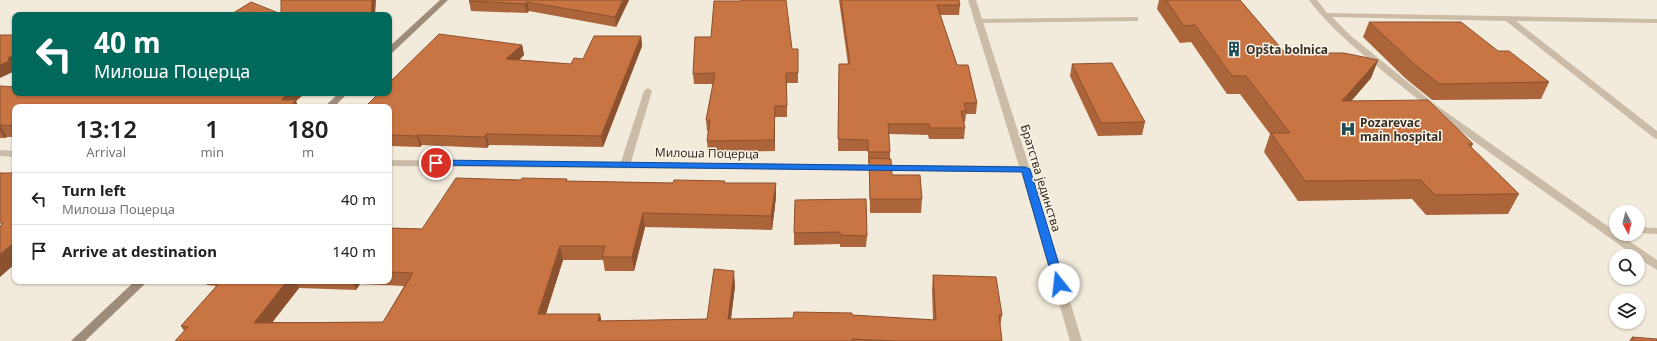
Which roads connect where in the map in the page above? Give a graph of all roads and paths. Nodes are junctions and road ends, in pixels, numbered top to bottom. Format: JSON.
{"nodes":[{"id":1,"x":444,"y":0,"type":"edge"},
{"id":2,"x":972,"y":0,"type":"edge"},
{"id":3,"x":1313,"y":0,"type":"edge"},
{"id":4,"x":1325,"y":15,"type":"junction"},
{"id":5,"x":1508,"y":18,"type":"junction"},
{"id":6,"x":1135,"y":19,"type":"dead end"},
{"id":7,"x":978,"y":21,"type":"junction"},
{"id":8,"x":1657,"y":21,"type":"edge"},
{"id":9,"x":392,"y":48,"type":"edge"},
{"id":10,"x":648,"y":91,"type":"dead end"},
{"id":11,"x":341,"y":96,"type":"edge"},
{"id":12,"x":332,"y":104,"type":"edge"},
{"id":13,"x":1657,"y":136,"type":"edge"},
{"id":14,"x":0,"y":153,"type":"edge"},
{"id":15,"x":12,"y":154,"type":"edge"},
{"id":16,"x":392,"y":163,"type":"edge"},
{"id":17,"x":625,"y":165,"type":"junction"},
{"id":18,"x":1025,"y":169,"type":"junction"},
{"id":19,"x":1609,"y":228,"type":"edge"},
{"id":20,"x":1645,"y":230,"type":"edge"},
{"id":21,"x":1657,"y":231,"type":"edge"},
{"id":22,"x":1626,"y":241,"type":"edge"},
{"id":23,"x":1657,"y":266,"type":"edge"},
{"id":24,"x":139,"y":284,"type":"edge"},
{"id":25,"x":77,"y":341,"type":"edge"},
{"id":26,"x":1076,"y":341,"type":"edge"}],
"edges":[{"from":1,"to":9,"type":"main road"},
{"from":2,"to":7,"type":"street","name":"Братства јединства"},
{"from":3,"to":4,"type":"street"},
{"from":4,"to":5,"type":"street"},
{"from":4,"to":19,"type":"street"},
{"from":5,"to":8,"type":"street"},
{"from":5,"to":13,"type":"street"},
{"from":6,"to":7,"type":"street"},
{"from":7,"to":18,"type":"street","name":"Братства јединства"},
{"from":10,"to":17,"type":"street"},
{"from":11,"to":12,"type":"main road"},
{"from":14,"to":15,"type":"street"},
{"from":16,"to":17,"type":"street","name":"Милоша Поцерца"},
{"from":17,"to":18,"type":"street","name":"Милоша Поцерца"},
{"from":18,"to":26,"type":"street","name":"Братства јединства"},
{"from":20,"to":21,"type":"street"},
{"from":22,"to":23,"type":"street"},
{"from":24,"to":25,"type":"main road"}]}
